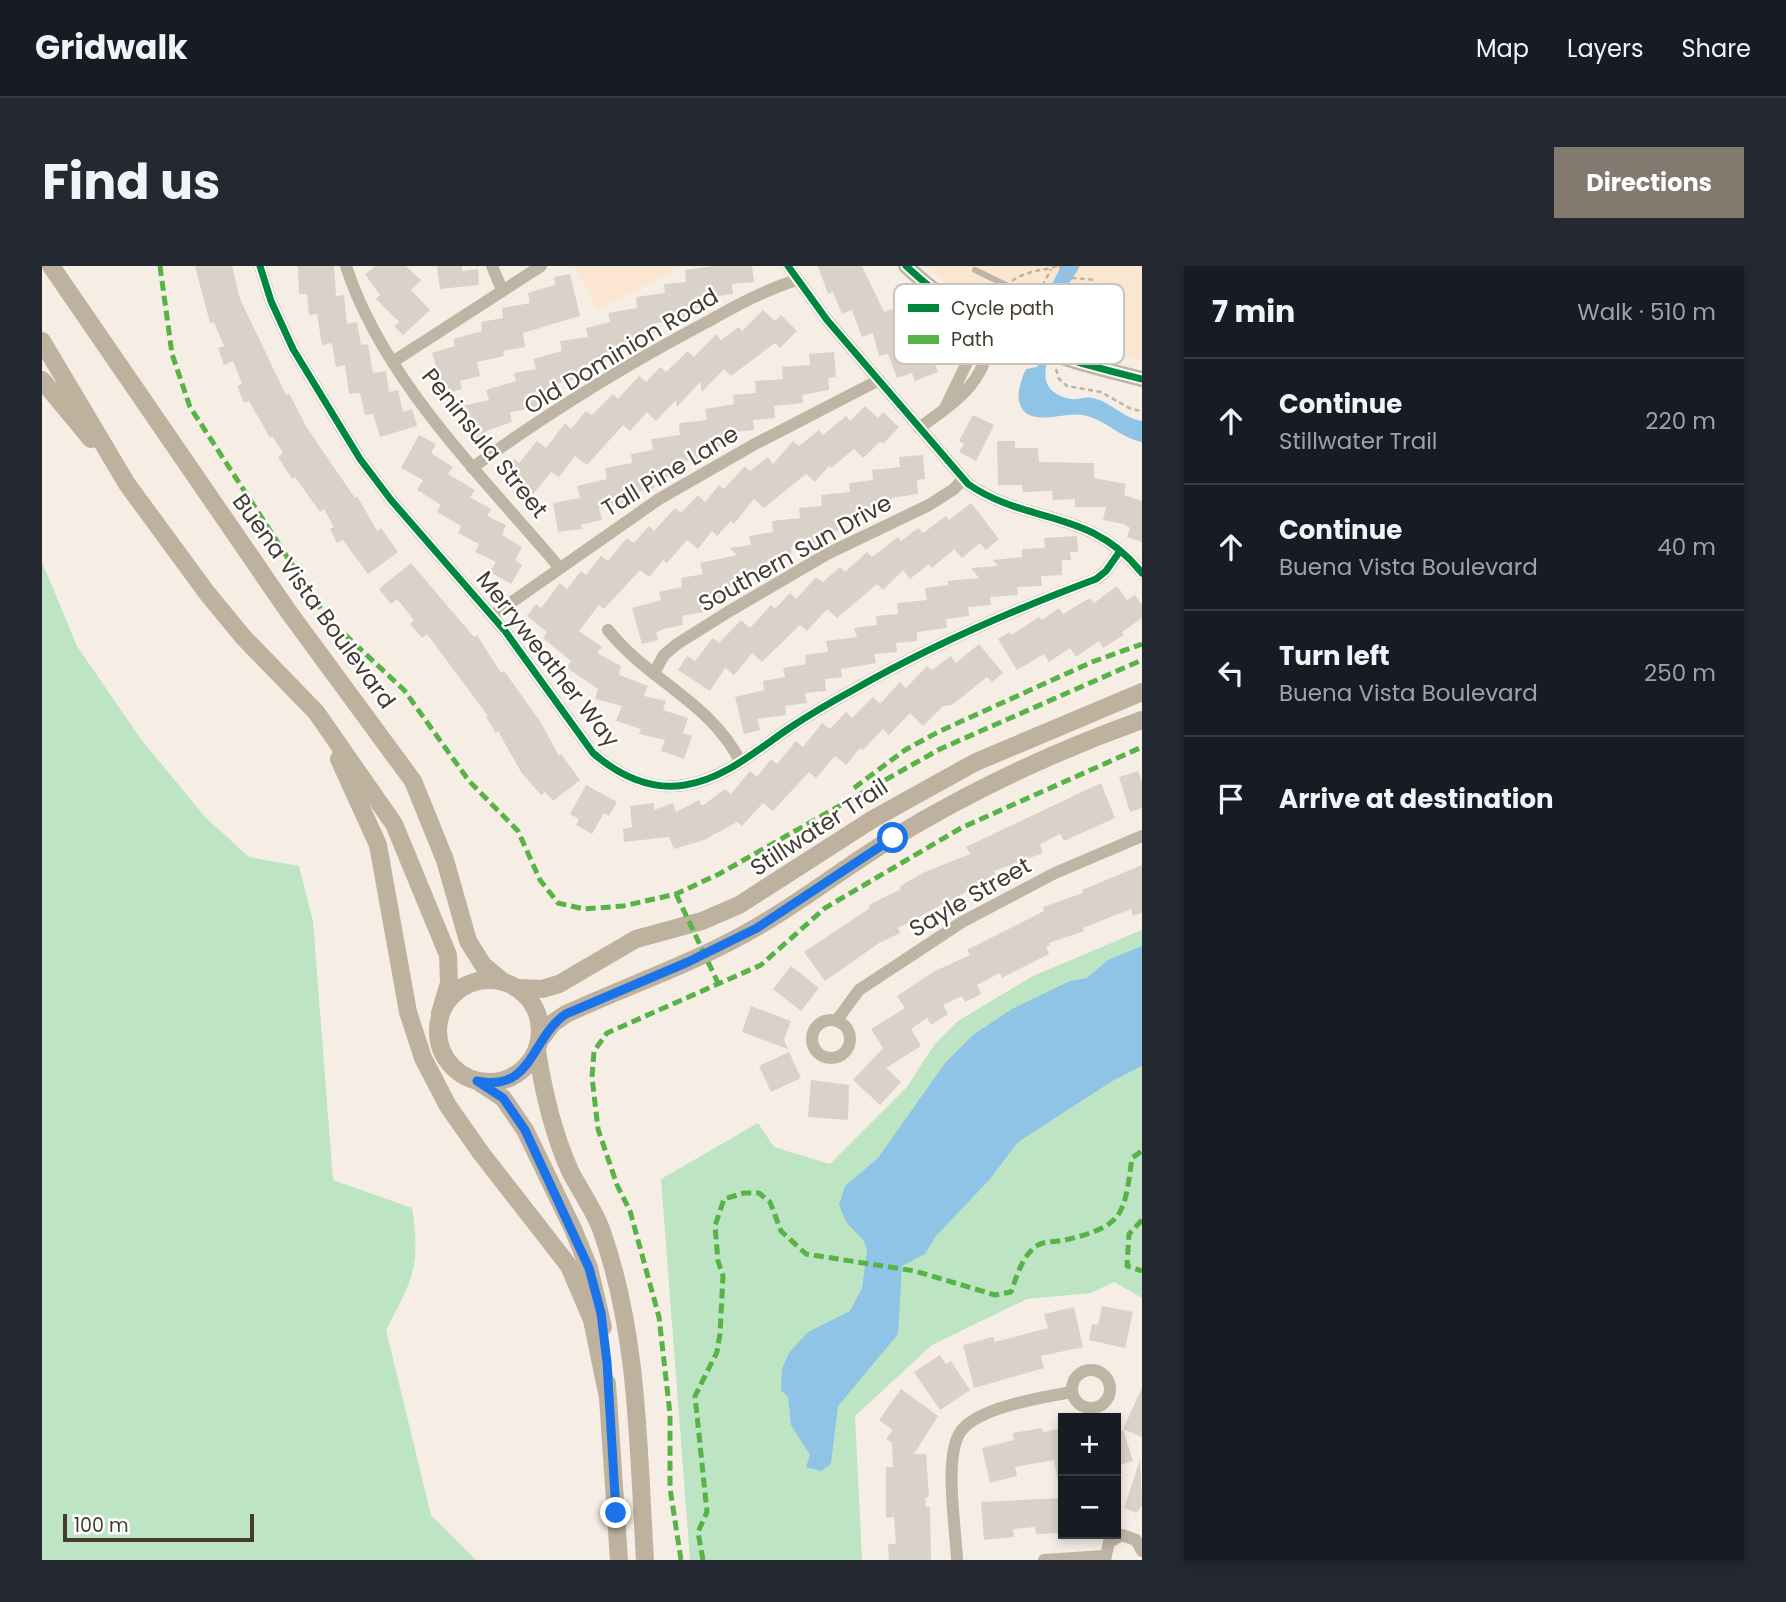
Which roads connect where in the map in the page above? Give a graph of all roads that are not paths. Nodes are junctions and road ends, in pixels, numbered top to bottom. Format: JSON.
{"nodes":[{"id":1,"x":51,"y":266,"type":"edge"},
{"id":2,"x":260,"y":266,"type":"edge"},
{"id":3,"x":346,"y":266,"type":"edge"},
{"id":4,"x":492,"y":266,"type":"edge"},
{"id":5,"x":541,"y":266,"type":"edge"},
{"id":6,"x":788,"y":266,"type":"edge"},
{"id":7,"x":906,"y":266,"type":"edge"},
{"id":8,"x":975,"y":270,"type":"dead end"},
{"id":9,"x":797,"y":280,"type":"junction"},
{"id":10,"x":925,"y":284,"type":"edge"},
{"id":11,"x":1004,"y":284,"type":"edge"},
{"id":12,"x":502,"y":290,"type":"junction"},
{"id":13,"x":42,"y":341,"type":"edge"},
{"id":14,"x":394,"y":361,"type":"junction"},
{"id":15,"x":983,"y":364,"type":"edge"},
{"id":16,"x":1083,"y":364,"type":"edge"},
{"id":17,"x":1142,"y":379,"type":"edge"},
{"id":18,"x":42,"y":380,"type":"edge"},
{"id":19,"x":879,"y":380,"type":"junction"},
{"id":20,"x":919,"y":428,"type":"junction"},
{"id":21,"x":472,"y":468,"type":"junction"},
{"id":22,"x":963,"y":479,"type":"junction"},
{"id":23,"x":127,"y":484,"type":"junction"},
{"id":24,"x":1120,"y":551,"type":"junction"},
{"id":25,"x":559,"y":567,"type":"junction"},
{"id":26,"x":1142,"y":573,"type":"edge"},
{"id":27,"x":492,"y":616,"type":"junction"},
{"id":28,"x":608,"y":630,"type":"dead end"},
{"id":29,"x":654,"y":673,"type":"junction"},
{"id":30,"x":1142,"y":692,"type":"edge"},
{"id":31,"x":316,"y":712,"type":"junction"},
{"id":32,"x":1142,"y":719,"type":"edge"},
{"id":33,"x":740,"y":761,"type":"junction"},
{"id":34,"x":1142,"y":836,"type":"edge"},
{"id":35,"x":502,"y":981,"type":"junction"},
{"id":36,"x":519,"y":988,"type":"junction"},
{"id":37,"x":440,"y":1013,"type":"junction"},
{"id":38,"x":837,"y":1020,"type":"dead end"},
{"id":39,"x":539,"y":1045,"type":"junction"},
{"id":40,"x":477,"y":1081,"type":"junction"},
{"id":41,"x":1072,"y":1392,"type":"dead end"},
{"id":42,"x":607,"y":1393,"type":"junction"},
{"id":43,"x":1142,"y":1551,"type":"edge"},
{"id":44,"x":1105,"y":1558,"type":"edge"},
{"id":45,"x":619,"y":1560,"type":"edge"},
{"id":46,"x":645,"y":1560,"type":"edge"},
{"id":47,"x":957,"y":1560,"type":"edge"},
{"id":48,"x":1044,"y":1560,"type":"edge"}],
"edges":[{"from":1,"to":35,"type":"main road","name":"Buena Vista Boulevard"},
{"from":2,"to":27,"type":"street","name":"Merryweather Way"},
{"from":3,"to":14,"type":"street","name":"Peninsula Street"},
{"from":4,"to":12,"type":"street"},
{"from":5,"to":12,"type":"street"},
{"from":6,"to":9,"type":"street"},
{"from":7,"to":10,"type":"street"},
{"from":8,"to":11,"type":"lane"},
{"from":9,"to":19,"type":"street"},
{"from":9,"to":21,"type":"street","name":"Old Dominion Road"},
{"from":12,"to":14,"type":"street"},
{"from":13,"to":23,"type":"main road"},
{"from":14,"to":21,"type":"street","name":"Peninsula Street"},
{"from":15,"to":20,"type":"street"},
{"from":16,"to":17,"type":"street"},
{"from":18,"to":23,"type":"main road"},
{"from":19,"to":20,"type":"street"},
{"from":19,"to":25,"type":"street","name":"Tall Pine Lane"},
{"from":20,"to":22,"type":"street"},
{"from":21,"to":25,"type":"street","name":"Peninsula Street"},
{"from":22,"to":24,"type":"street"},
{"from":22,"to":29,"type":"street","name":"Southern Sun Drive"},
{"from":23,"to":31,"type":"main road"},
{"from":24,"to":26,"type":"street"},
{"from":24,"to":33,"type":"street","name":"Merryweather Way"},
{"from":25,"to":27,"type":"street","name":"Tall Pine Lane"},
{"from":27,"to":33,"type":"street","name":"Merryweather Way"},
{"from":28,"to":29,"type":"street"},
{"from":29,"to":33,"type":"street"},
{"from":30,"to":36,"type":"main road","name":"Stillwater Trail"},
{"from":31,"to":37,"type":"main road"},
{"from":31,"to":42,"type":"main road"},
{"from":32,"to":39,"type":"main road"},
{"from":34,"to":38,"type":"street","name":"Sayle Street"},
{"from":35,"to":36,"type":"main road","name":"Buena Vista Boulevard"},
{"from":35,"to":37,"type":"main road","name":"Buena Vista Boulevard"},
{"from":36,"to":39,"type":"main road"},
{"from":37,"to":40,"type":"main road"},
{"from":39,"to":40,"type":"main road"},
{"from":39,"to":46,"type":"main road"},
{"from":40,"to":42,"type":"main road"},
{"from":41,"to":47,"type":"street"},
{"from":42,"to":45,"type":"main road"},
{"from":43,"to":44,"type":"street"},
{"from":44,"to":48,"type":"street"}]}
